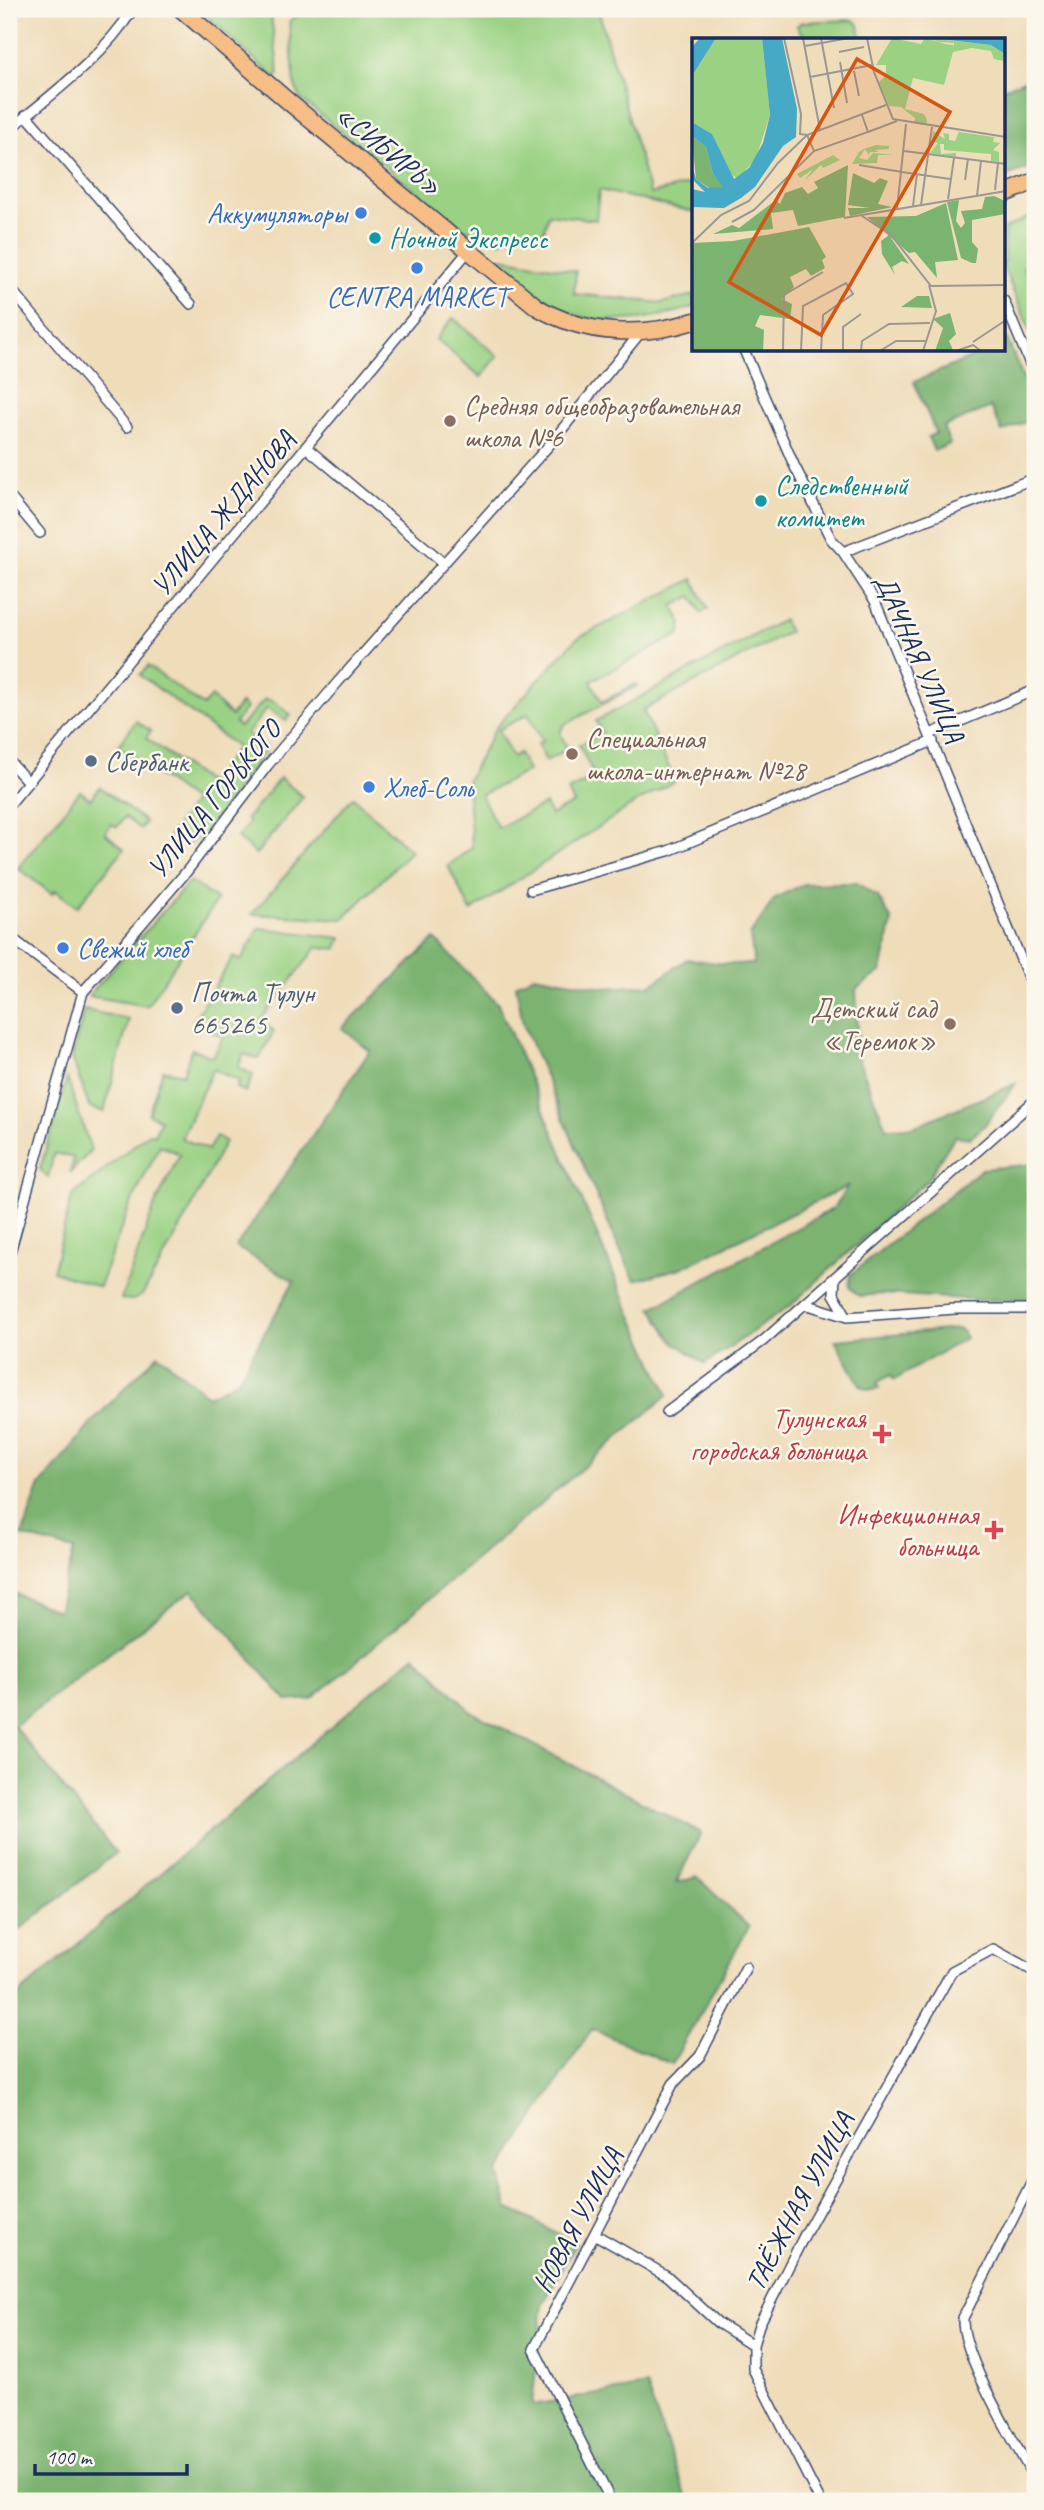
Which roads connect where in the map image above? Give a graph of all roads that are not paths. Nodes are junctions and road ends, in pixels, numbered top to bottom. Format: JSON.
{"nodes":[{"id":1,"x":181,"y":9,"type":"edge"},
{"id":2,"x":128,"y":11,"type":"edge"},
{"id":3,"x":26,"y":115,"type":"junction"},
{"id":4,"x":9,"y":130,"type":"edge"},
{"id":5,"x":1035,"y":181,"type":"edge"},
{"id":6,"x":1006,"y":193,"type":"edge"},
{"id":7,"x":470,"y":249,"type":"junction"},
{"id":8,"x":9,"y":287,"type":"edge"},
{"id":9,"x":191,"y":304,"type":"dead end"},
{"id":10,"x":1006,"y":306,"type":"edge"},
{"id":11,"x":692,"y":321,"type":"edge"},
{"id":12,"x":641,"y":332,"type":"junction"},
{"id":13,"x":745,"y":352,"type":"edge"},
{"id":14,"x":1035,"y":376,"type":"edge"},
{"id":15,"x":127,"y":427,"type":"dead end"},
{"id":16,"x":307,"y":448,"type":"junction"},
{"id":17,"x":1035,"y":478,"type":"edge"},
{"id":18,"x":9,"y":496,"type":"edge"},
{"id":19,"x":40,"y":533,"type":"dead end"},
{"id":20,"x":843,"y":552,"type":"junction"},
{"id":21,"x":444,"y":564,"type":"junction"},
{"id":22,"x":1035,"y":690,"type":"edge"},
{"id":23,"x":932,"y":737,"type":"junction"},
{"id":24,"x":9,"y":761,"type":"edge"},
{"id":25,"x":28,"y":782,"type":"junction"},
{"id":26,"x":9,"y":806,"type":"edge"},
{"id":27,"x":531,"y":890,"type":"dead end"},
{"id":28,"x":9,"y":936,"type":"edge"},
{"id":29,"x":83,"y":992,"type":"junction"},
{"id":30,"x":1035,"y":993,"type":"edge"},
{"id":31,"x":1035,"y":1100,"type":"edge"},
{"id":32,"x":9,"y":1256,"type":"edge"},
{"id":33,"x":835,"y":1277,"type":"junction"},
{"id":34,"x":805,"y":1304,"type":"junction"},
{"id":35,"x":1035,"y":1309,"type":"edge"},
{"id":36,"x":847,"y":1317,"type":"junction"},
{"id":37,"x":667,"y":1412,"type":"dead end"},
{"id":38,"x":746,"y":1967,"type":"dead end"},
{"id":39,"x":1035,"y":1972,"type":"edge"},
{"id":40,"x":1035,"y":2175,"type":"edge"},
{"id":41,"x":596,"y":2235,"type":"junction"},
{"id":42,"x":753,"y":2345,"type":"junction"},
{"id":43,"x":1035,"y":2480,"type":"edge"},
{"id":44,"x":611,"y":2501,"type":"edge"},
{"id":45,"x":820,"y":2501,"type":"edge"}],
"edges":[{"from":1,"to":7,"type":"highway","name":"«СИБИРЬ»"},
{"from":2,"to":3,"type":"street"},
{"from":3,"to":4,"type":"street"},
{"from":3,"to":9,"type":"street"},
{"from":5,"to":6,"type":"highway"},
{"from":7,"to":12,"type":"highway","name":"«СИБИРЬ»"},
{"from":7,"to":16,"type":"street","name":"УЛИЦА ЖДАНОВА"},
{"from":8,"to":15,"type":"street"},
{"from":10,"to":14,"type":"street"},
{"from":11,"to":12,"type":"highway","name":"«СИБИРЬ»"},
{"from":12,"to":21,"type":"street","name":"УЛИЦА ГОРЬКОГО"},
{"from":13,"to":20,"type":"street","name":"ДАЧНАЯ УЛИЦА"},
{"from":16,"to":21,"type":"street"},
{"from":16,"to":25,"type":"street","name":"УЛИЦА ЖДАНОВА"},
{"from":17,"to":20,"type":"street"},
{"from":18,"to":19,"type":"street"},
{"from":20,"to":23,"type":"street","name":"ДАЧНАЯ УЛИЦА"},
{"from":21,"to":29,"type":"street","name":"УЛИЦА ГОРЬКОГО"},
{"from":22,"to":23,"type":"street"},
{"from":23,"to":27,"type":"street"},
{"from":23,"to":30,"type":"street","name":"ДАЧНАЯ УЛИЦА"},
{"from":24,"to":25,"type":"street"},
{"from":25,"to":26,"type":"street","name":"УЛИЦА ЖДАНОВА"},
{"from":28,"to":29,"type":"street"},
{"from":29,"to":32,"type":"street","name":"УЛИЦА ГОРЬКОГО"},
{"from":31,"to":33,"type":"street"},
{"from":33,"to":34,"type":"street"},
{"from":33,"to":36,"type":"street"},
{"from":34,"to":36,"type":"street"},
{"from":34,"to":37,"type":"street"},
{"from":35,"to":36,"type":"street"},
{"from":38,"to":41,"type":"street","name":"НОВАЯ УЛИЦА"},
{"from":39,"to":42,"type":"street","name":"ТАЁЖНАЯ УЛИЦА"},
{"from":40,"to":43,"type":"street"},
{"from":41,"to":42,"type":"street"},
{"from":41,"to":44,"type":"street","name":"НОВАЯ УЛИЦА"},
{"from":42,"to":45,"type":"street","name":"ТАЁЖНАЯ УЛИЦА"}]}
